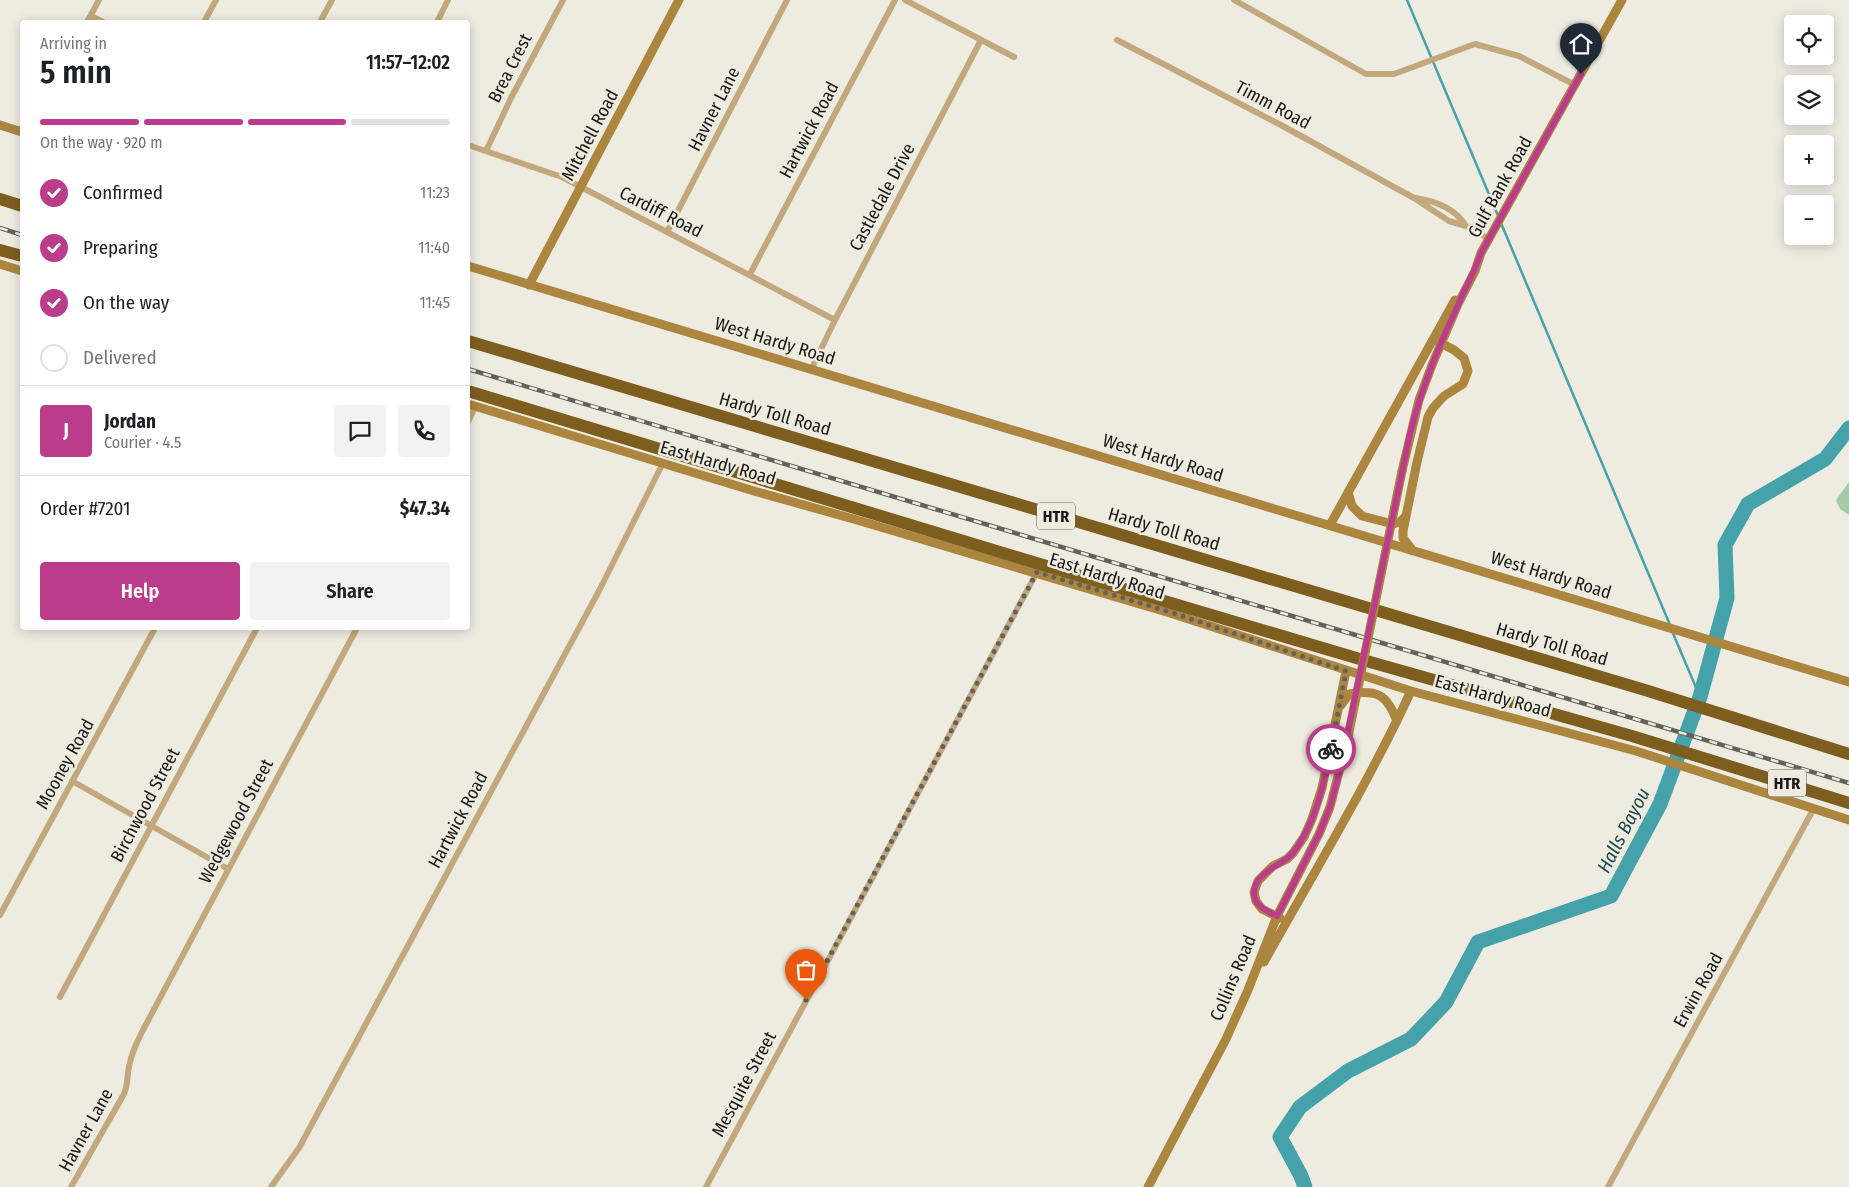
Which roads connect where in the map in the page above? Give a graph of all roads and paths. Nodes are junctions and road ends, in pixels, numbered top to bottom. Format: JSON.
{"nodes":[{"id":1,"x":99,"y":0,"type":"edge"},
{"id":2,"x":216,"y":0,"type":"edge"},
{"id":3,"x":332,"y":0,"type":"edge"},
{"id":4,"x":448,"y":0,"type":"edge"},
{"id":5,"x":563,"y":0,"type":"edge"},
{"id":6,"x":679,"y":0,"type":"edge"},
{"id":7,"x":787,"y":0,"type":"edge"},
{"id":8,"x":895,"y":0,"type":"edge"},
{"id":9,"x":905,"y":0,"type":"edge"},
{"id":10,"x":1234,"y":0,"type":"edge"},
{"id":11,"x":1622,"y":0,"type":"edge"},
{"id":12,"x":89,"y":19,"type":"edge"},
{"id":13,"x":205,"y":20,"type":"edge"},
{"id":14,"x":321,"y":20,"type":"edge"},
{"id":15,"x":437,"y":20,"type":"edge"},
{"id":16,"x":981,"y":40,"type":"junction"},
{"id":17,"x":1117,"y":40,"type":"dead end"},
{"id":18,"x":1014,"y":57,"type":"dead end"},
{"id":19,"x":1575,"y":85,"type":"junction"},
{"id":20,"x":0,"y":125,"type":"edge"},
{"id":21,"x":20,"y":131,"type":"edge"},
{"id":22,"x":470,"y":146,"type":"edge"},
{"id":23,"x":486,"y":151,"type":"junction"},
{"id":24,"x":581,"y":187,"type":"junction"},
{"id":25,"x":1414,"y":198,"type":"junction"},
{"id":26,"x":0,"y":199,"type":"edge"},
{"id":27,"x":20,"y":205,"type":"edge"},
{"id":28,"x":1466,"y":226,"type":"junction"},
{"id":29,"x":667,"y":232,"type":"junction"},
{"id":30,"x":1491,"y":236,"type":"junction"},
{"id":31,"x":0,"y":250,"type":"edge"},
{"id":32,"x":1481,"y":253,"type":"junction"},
{"id":33,"x":20,"y":255,"type":"edge"},
{"id":34,"x":0,"y":264,"type":"edge"},
{"id":35,"x":470,"y":267,"type":"edge"},
{"id":36,"x":20,"y":270,"type":"edge"},
{"id":37,"x":750,"y":274,"type":"junction"},
{"id":38,"x":530,"y":285,"type":"junction"},
{"id":39,"x":835,"y":320,"type":"junction"},
{"id":40,"x":1433,"y":338,"type":"junction"},
{"id":41,"x":470,"y":342,"type":"edge"},
{"id":42,"x":1442,"y":343,"type":"junction"},
{"id":43,"x":811,"y":370,"type":"junction"},
{"id":44,"x":470,"y":392,"type":"edge"},
{"id":45,"x":472,"y":406,"type":"edge"},
{"id":46,"x":664,"y":464,"type":"junction"},
{"id":47,"x":1348,"y":492,"type":"junction"},
{"id":48,"x":1406,"y":516,"type":"junction"},
{"id":49,"x":1330,"y":525,"type":"junction"},
{"id":50,"x":1413,"y":551,"type":"junction"},
{"id":51,"x":1037,"y":572,"type":"junction"},
{"id":52,"x":1382,"y":572,"type":"joint"},
{"id":53,"x":154,"y":630,"type":"edge"},
{"id":54,"x":256,"y":630,"type":"edge"},
{"id":55,"x":356,"y":630,"type":"edge"},
{"id":56,"x":1346,"y":671,"type":"junction"},
{"id":57,"x":1849,"y":682,"type":"edge"},
{"id":58,"x":1411,"y":691,"type":"junction"},
{"id":59,"x":1340,"y":708,"type":"junction"},
{"id":60,"x":1397,"y":721,"type":"junction"},
{"id":61,"x":1849,"y":754,"type":"edge"},
{"id":62,"x":72,"y":781,"type":"junction"},
{"id":63,"x":1848,"y":803,"type":"edge"},
{"id":64,"x":1814,"y":808,"type":"junction"},
{"id":65,"x":1849,"y":820,"type":"edge"},
{"id":66,"x":151,"y":826,"type":"junction"},
{"id":67,"x":228,"y":868,"type":"junction"},
{"id":68,"x":0,"y":914,"type":"edge"},
{"id":69,"x":1277,"y":916,"type":"junction"},
{"id":70,"x":1286,"y":922,"type":"junction"},
{"id":71,"x":1248,"y":990,"type":"junction"},
{"id":72,"x":60,"y":997,"type":"dead end"},
{"id":73,"x":143,"y":1030,"type":"joint"},
{"id":74,"x":71,"y":1187,"type":"edge"},
{"id":75,"x":271,"y":1187,"type":"edge"},
{"id":76,"x":706,"y":1187,"type":"edge"},
{"id":77,"x":1148,"y":1187,"type":"edge"},
{"id":78,"x":1608,"y":1187,"type":"edge"}],
"edges":[{"from":1,"to":12,"type":"street"},
{"from":2,"to":13,"type":"street"},
{"from":3,"to":14,"type":"street"},
{"from":4,"to":15,"type":"street"},
{"from":5,"to":23,"type":"street","name":"Brea Crest"},
{"from":6,"to":24,"type":"main road","name":"Mitchell Road"},
{"from":7,"to":29,"type":"street","name":"Havner Lane"},
{"from":8,"to":37,"type":"street","name":"Hartwick Road"},
{"from":9,"to":16,"type":"street"},
{"from":10,"to":19,"type":"street"},
{"from":11,"to":19,"type":"main road","name":"Gulf Bank Road"},
{"from":16,"to":18,"type":"street"},
{"from":16,"to":39,"type":"street","name":"Castledale Drive"},
{"from":17,"to":25,"type":"street","name":"Timm Road"},
{"from":19,"to":30,"type":"main road","name":"Gulf Bank Road"},
{"from":20,"to":21,"type":"main road"},
{"from":22,"to":23,"type":"street","name":"Cardiff Road"},
{"from":23,"to":24,"type":"street","name":"Cardiff Road"},
{"from":24,"to":29,"type":"street","name":"Cardiff Road"},
{"from":24,"to":38,"type":"main road","name":"Mitchell Road"},
{"from":25,"to":28,"type":"street","name":"Timm Road"},
{"from":25,"to":28,"type":"street","name":"Timm Road"},
{"from":26,"to":27,"type":"highway"},
{"from":28,"to":30,"type":"street","name":"Timm Road"},
{"from":29,"to":37,"type":"street","name":"Cardiff Road"},
{"from":30,"to":32,"type":"main road","name":"Gulf Bank Road"},
{"from":31,"to":33,"type":"highway"},
{"from":32,"to":40,"type":"main road"},
{"from":32,"to":42,"type":"main road","name":"Gulf Bank Road"},
{"from":34,"to":36,"type":"main road"},
{"from":35,"to":38,"type":"main road","name":"West Hardy Road"},
{"from":37,"to":39,"type":"street","name":"Cardiff Road"},
{"from":38,"to":43,"type":"main road","name":"West Hardy Road"},
{"from":39,"to":43,"type":"street","name":"Castledale Drive"},
{"from":40,"to":42,"type":"main road"},
{"from":40,"to":47,"type":"main road"},
{"from":41,"to":61,"type":"highway","name":"Hardy Toll Road","number":"HTR"},
{"from":42,"to":48,"type":"main road"},
{"from":42,"to":52,"type":"main road","name":"Gulf Bank Road","bridge":true},
{"from":43,"to":49,"type":"main road","name":"West Hardy Road"},
{"from":44,"to":63,"type":"highway","number":"HTR"},
{"from":45,"to":46,"type":"main road","name":"East Hardy Road"},
{"from":46,"to":51,"type":"main road","name":"East Hardy Road"},
{"from":46,"to":75,"type":"street","name":"Hartwick Road"},
{"from":47,"to":48,"type":"main road"},
{"from":47,"to":49,"type":"main road"},
{"from":48,"to":50,"type":"main road"},
{"from":49,"to":50,"type":"main road","name":"West Hardy Road"},
{"from":50,"to":57,"type":"main road","name":"West Hardy Road"},
{"from":51,"to":56,"type":"main road","name":"East Hardy Road"},
{"from":51,"to":76,"type":"street","name":"Mesquite Street"},
{"from":52,"to":69,"type":"main road","name":"Collins Road","bridge":true},
{"from":53,"to":62,"type":"street","name":"Mooney Road"},
{"from":54,"to":66,"type":"street","name":"Birchwood Street"},
{"from":55,"to":67,"type":"street","name":"Wedgewood Street"},
{"from":56,"to":58,"type":"main road","name":"East Hardy Road"},
{"from":56,"to":59,"type":"main road"},
{"from":58,"to":60,"type":"main road"},
{"from":58,"to":64,"type":"main road","name":"East Hardy Road"},
{"from":59,"to":60,"type":"main road"},
{"from":59,"to":69,"type":"main road"},
{"from":60,"to":70,"type":"main road"},
{"from":62,"to":66,"type":"street"},
{"from":62,"to":68,"type":"street","name":"Mooney Road"},
{"from":64,"to":65,"type":"main road","name":"East Hardy Road"},
{"from":64,"to":78,"type":"street","name":"Erwin Road"},
{"from":66,"to":67,"type":"street"},
{"from":66,"to":72,"type":"street","name":"Birchwood Street"},
{"from":67,"to":73,"type":"street","name":"Wedgewood Street"},
{"from":69,"to":70,"type":"main road"},
{"from":69,"to":71,"type":"main road","name":"Collins Road"},
{"from":70,"to":71,"type":"main road"},
{"from":71,"to":77,"type":"main road","name":"Collins Road"},
{"from":73,"to":74,"type":"street","name":"Havner Lane"}]}
